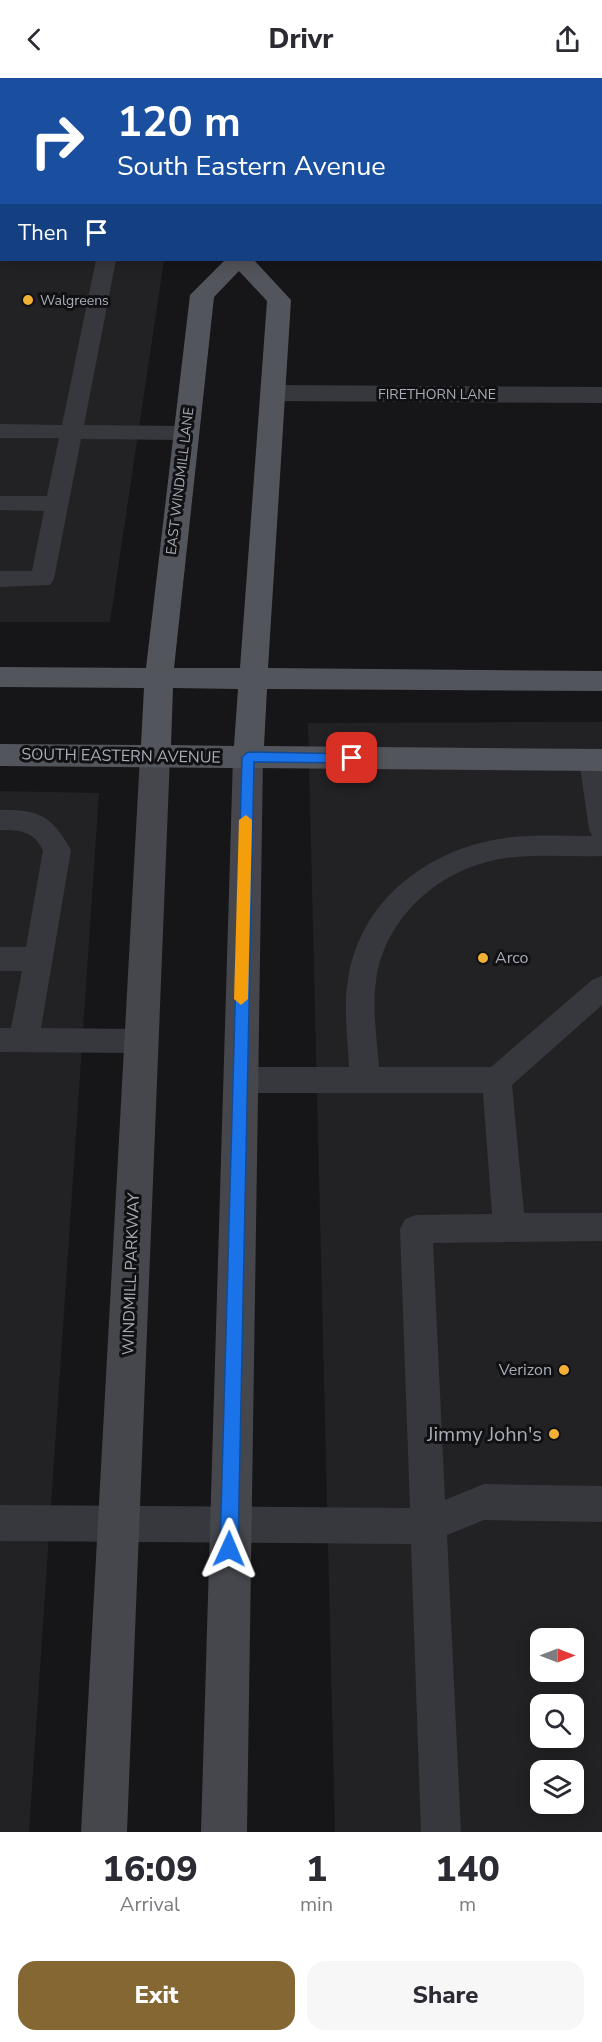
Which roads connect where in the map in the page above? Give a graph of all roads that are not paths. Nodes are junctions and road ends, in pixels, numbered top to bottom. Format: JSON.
{"nodes":[{"id":1,"x":106,"y":261,"type":"edge"},
{"id":2,"x":236,"y":261,"type":"edge"},
{"id":3,"x":243,"y":261,"type":"edge"},
{"id":4,"x":273,"y":393,"type":"junction"},
{"id":5,"x":602,"y":395,"type":"edge"},
{"id":6,"x":0,"y":431,"type":"edge"},
{"id":7,"x":71,"y":431,"type":"junction"},
{"id":8,"x":186,"y":434,"type":"junction"},
{"id":9,"x":0,"y":503,"type":"edge"},
{"id":10,"x":57,"y":504,"type":"junction"},
{"id":11,"x":0,"y":579,"type":"edge"},
{"id":12,"x":0,"y":677,"type":"edge"},
{"id":13,"x":159,"y":679,"type":"junction"},
{"id":14,"x":253,"y":679,"type":"junction"},
{"id":15,"x":602,"y":681,"type":"edge"},
{"id":16,"x":157,"y":717,"type":"joint"},
{"id":17,"x":0,"y":755,"type":"edge"},
{"id":18,"x":155,"y":756,"type":"junction"},
{"id":19,"x":248,"y":757,"type":"junction"},
{"id":20,"x":597,"y":760,"type":"edge"},
{"id":21,"x":0,"y":820,"type":"edge"},
{"id":22,"x":602,"y":829,"type":"edge"},
{"id":23,"x":602,"y":846,"type":"edge"},
{"id":24,"x":0,"y":959,"type":"edge"},
{"id":25,"x":39,"y":959,"type":"junction"},
{"id":26,"x":602,"y":988,"type":"edge"},
{"id":27,"x":12,"y":1040,"type":"edge"},
{"id":28,"x":141,"y":1041,"type":"junction"},
{"id":29,"x":239,"y":1080,"type":"junction"},
{"id":30,"x":365,"y":1080,"type":"junction"},
{"id":31,"x":496,"y":1080,"type":"junction"},
{"id":32,"x":602,"y":1227,"type":"edge"},
{"id":33,"x":509,"y":1228,"type":"junction"},
{"id":34,"x":602,"y":1504,"type":"edge"},
{"id":35,"x":0,"y":1523,"type":"edge"},
{"id":36,"x":121,"y":1524,"type":"junction"},
{"id":37,"x":229,"y":1525,"type":"junction"},
{"id":38,"x":426,"y":1526,"type":"junction"},
{"id":39,"x":104,"y":1832,"type":"edge"},
{"id":40,"x":224,"y":1832,"type":"edge"},
{"id":41,"x":441,"y":1832,"type":"edge"}],
"edges":[{"from":1,"to":7,"type":"lane"},
{"from":2,"to":8,"type":"main road","name":"EAST WINDMILL LANE"},
{"from":3,"to":4,"type":"main road"},
{"from":4,"to":5,"type":"street","name":"FIRETHORN LANE"},
{"from":4,"to":14,"type":"main road"},
{"from":6,"to":7,"type":"lane"},
{"from":7,"to":8,"type":"lane"},
{"from":7,"to":10,"type":"lane"},
{"from":8,"to":13,"type":"main road","name":"EAST WINDMILL LANE"},
{"from":9,"to":10,"type":"lane"},
{"from":10,"to":11,"type":"lane"},
{"from":12,"to":13,"type":"main road"},
{"from":13,"to":14,"type":"main road"},
{"from":13,"to":16,"type":"main road","name":"EAST WINDMILL LANE"},
{"from":14,"to":15,"type":"main road"},
{"from":14,"to":19,"type":"main road"},
{"from":16,"to":18,"type":"main road","name":"WINDMILL PARKWAY"},
{"from":17,"to":18,"type":"main road","name":"SOUTH EASTERN AVENUE"},
{"from":18,"to":19,"type":"main road","name":"SOUTH EASTERN AVENUE"},
{"from":18,"to":28,"type":"main road","name":"WINDMILL PARKWAY"},
{"from":19,"to":20,"type":"main road","name":"SOUTH EASTERN AVENUE"},
{"from":19,"to":29,"type":"main road"},
{"from":20,"to":22,"type":"lane"},
{"from":21,"to":25,"type":"lane"},
{"from":23,"to":30,"type":"lane"},
{"from":24,"to":25,"type":"lane"},
{"from":25,"to":27,"type":"lane"},
{"from":26,"to":31,"type":"lane"},
{"from":27,"to":28,"type":"lane"},
{"from":28,"to":36,"type":"main road","name":"WINDMILL PARKWAY"},
{"from":29,"to":30,"type":"lane"},
{"from":29,"to":37,"type":"main road"},
{"from":30,"to":31,"type":"lane"},
{"from":31,"to":33,"type":"lane"},
{"from":32,"to":33,"type":"lane"},
{"from":33,"to":38,"type":"lane"},
{"from":34,"to":38,"type":"lane"},
{"from":35,"to":36,"type":"lane"},
{"from":36,"to":37,"type":"lane"},
{"from":36,"to":39,"type":"main road","name":"WINDMILL PARKWAY"},
{"from":37,"to":38,"type":"lane"},
{"from":37,"to":40,"type":"main road"},
{"from":38,"to":41,"type":"lane"}]}
